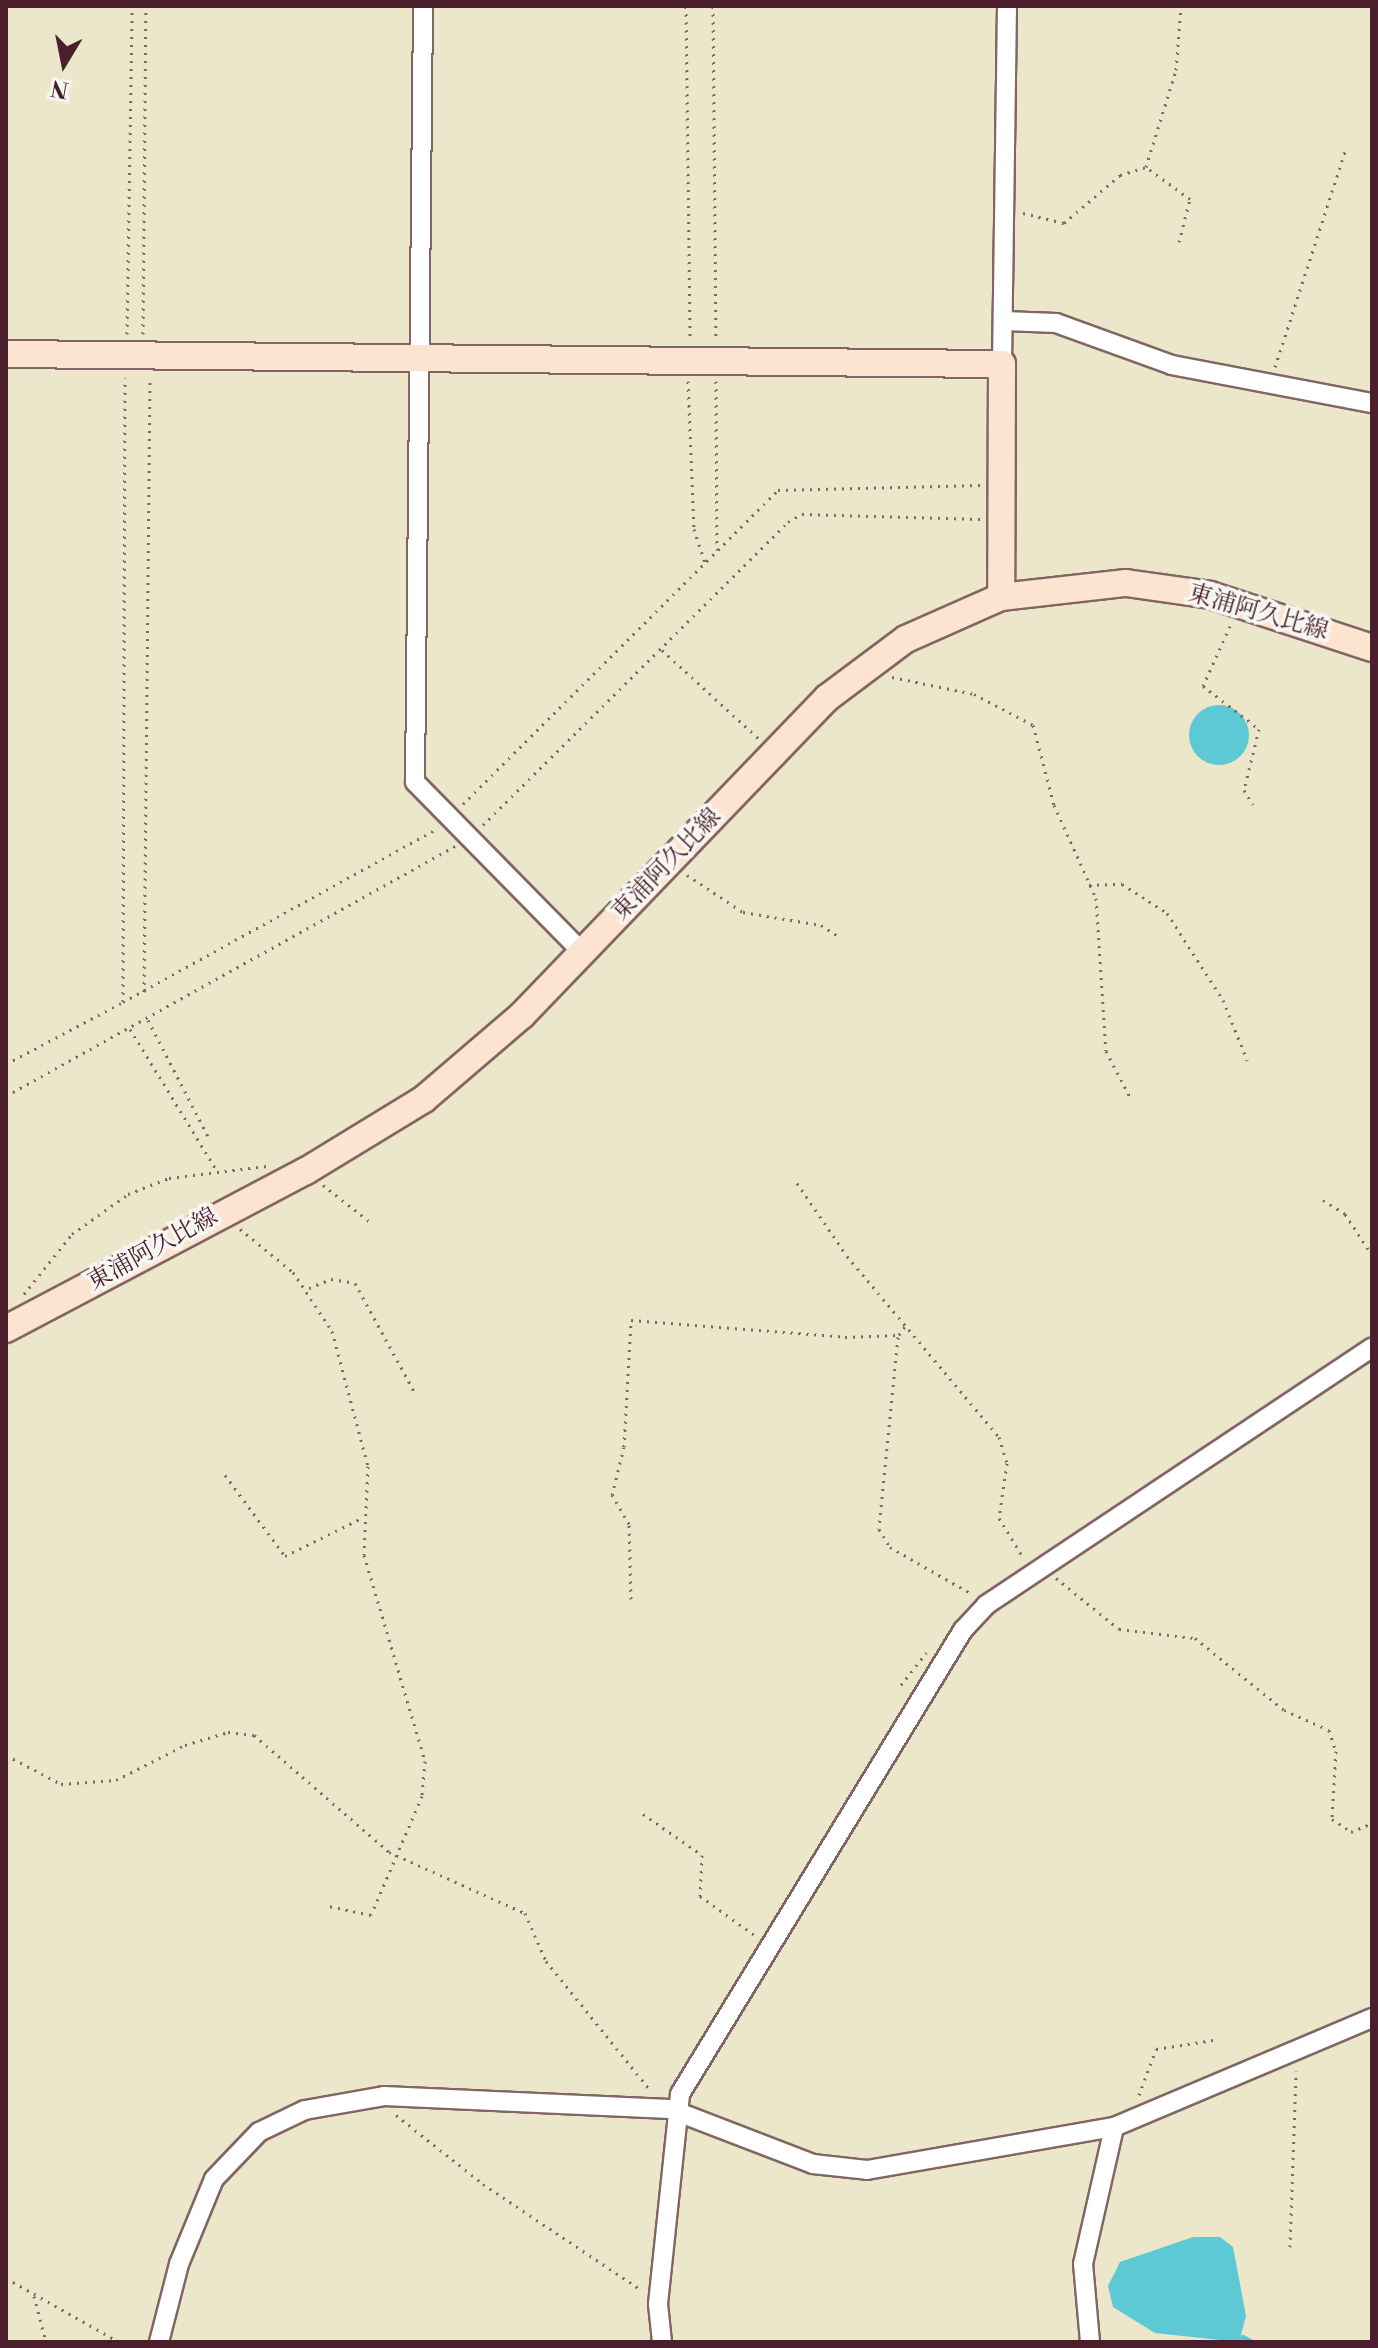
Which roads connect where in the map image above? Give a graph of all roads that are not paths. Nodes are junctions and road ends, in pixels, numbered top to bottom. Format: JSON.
{"nodes":[{"id":1,"x":423,"y":6,"type":"edge"},
{"id":2,"x":1007,"y":6,"type":"edge"},
{"id":3,"x":1004,"y":321,"type":"junction"},
{"id":4,"x":6,"y":354,"type":"edge"},
{"id":5,"x":421,"y":356,"type":"junction"},
{"id":6,"x":1002,"y":364,"type":"junction"},
{"id":7,"x":1372,"y":403,"type":"edge"},
{"id":8,"x":1001,"y":597,"type":"junction"},
{"id":9,"x":1372,"y":648,"type":"edge"},
{"id":10,"x":583,"y":953,"type":"junction"},
{"id":11,"x":17,"y":1323,"type":"edge"},
{"id":12,"x":1372,"y":1348,"type":"edge"},
{"id":13,"x":1372,"y":2018,"type":"edge"},
{"id":14,"x":667,"y":2109,"type":"junction"},
{"id":15,"x":1114,"y":2127,"type":"junction"},
{"id":16,"x":159,"y":2342,"type":"edge"},
{"id":17,"x":662,"y":2342,"type":"edge"},
{"id":18,"x":1090,"y":2342,"type":"edge"}],
"edges":[{"from":1,"to":5,"type":"street"},
{"from":2,"to":3,"type":"street"},
{"from":3,"to":6,"type":"street"},
{"from":3,"to":7,"type":"street"},
{"from":4,"to":5,"type":"main road"},
{"from":5,"to":6,"type":"main road"},
{"from":5,"to":10,"type":"street"},
{"from":6,"to":8,"type":"main road"},
{"from":8,"to":9,"type":"main road","name":"東浦阿久比線"},
{"from":8,"to":10,"type":"main road","name":"東浦阿久比線"},
{"from":10,"to":11,"type":"main road","name":"東浦阿久比線"},
{"from":12,"to":14,"type":"street"},
{"from":13,"to":15,"type":"street"},
{"from":14,"to":15,"type":"street"},
{"from":14,"to":16,"type":"street"},
{"from":14,"to":17,"type":"street"},
{"from":15,"to":18,"type":"street"}]}
